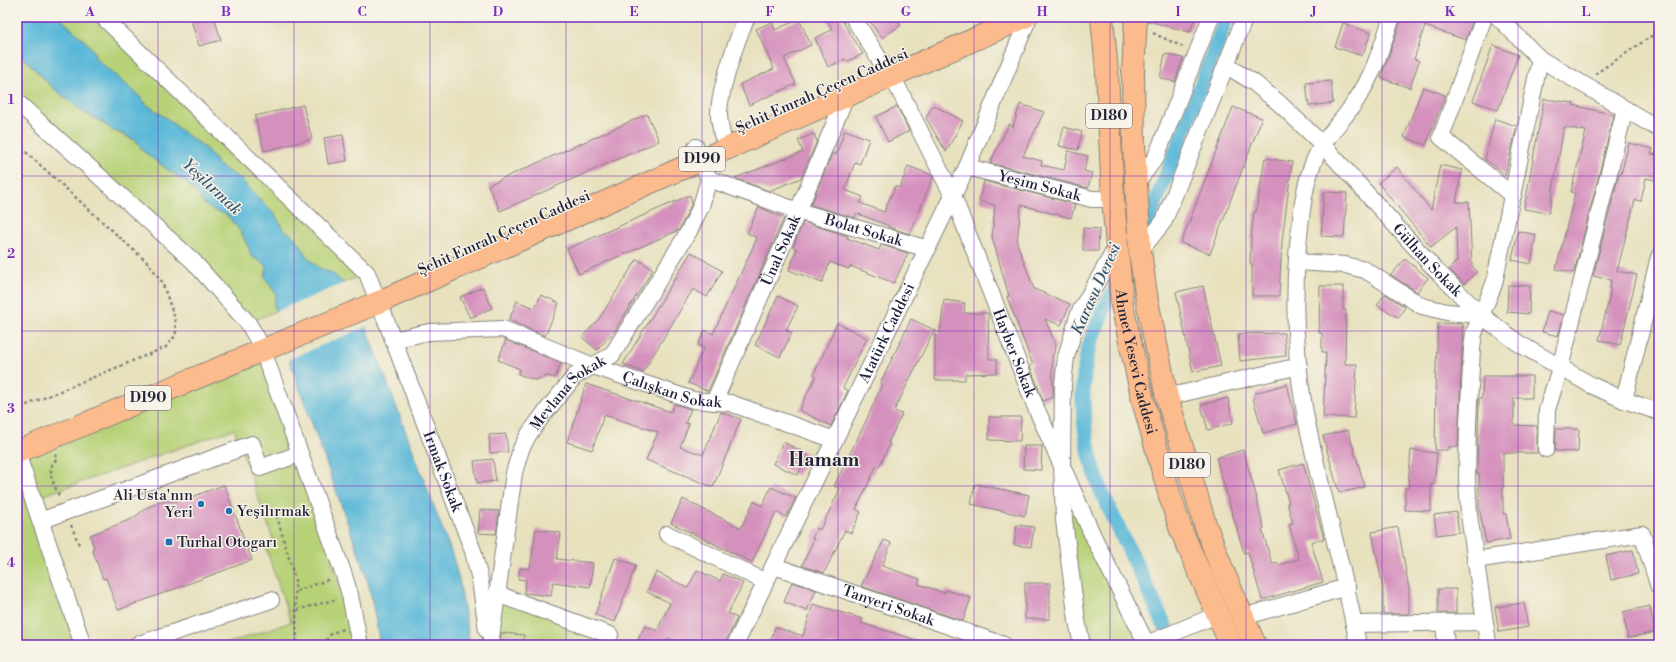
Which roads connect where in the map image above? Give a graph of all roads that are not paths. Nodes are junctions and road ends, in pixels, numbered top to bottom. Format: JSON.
{"nodes":[{"id":1,"x":103,"y":17,"type":"edge"},
{"id":2,"x":747,"y":17,"type":"edge"},
{"id":3,"x":853,"y":17,"type":"edge"},
{"id":4,"x":987,"y":17,"type":"edge"},
{"id":5,"x":1025,"y":17,"type":"edge"},
{"id":6,"x":1028,"y":17,"type":"edge"},
{"id":7,"x":1102,"y":17,"type":"edge"},
{"id":8,"x":1211,"y":17,"type":"edge"},
{"id":9,"x":1245,"y":17,"type":"edge"},
{"id":10,"x":1392,"y":17,"type":"edge"},
{"id":11,"x":1484,"y":17,"type":"edge"},
{"id":12,"x":1498,"y":17,"type":"edge"},
{"id":13,"x":1136,"y":23,"type":"edge"},
{"id":14,"x":1540,"y":59,"type":"junction"},
{"id":15,"x":1227,"y":66,"type":"junction"},
{"id":16,"x":888,"y":70,"type":"junction"},
{"id":17,"x":846,"y":96,"type":"junction"},
{"id":18,"x":17,"y":102,"type":"edge"},
{"id":19,"x":1625,"y":109,"type":"junction"},
{"id":20,"x":1659,"y":129,"type":"edge"},
{"id":21,"x":722,"y":135,"type":"junction"},
{"id":22,"x":1323,"y":145,"type":"junction"},
{"id":23,"x":702,"y":162,"type":"junction"},
{"id":24,"x":967,"y":167,"type":"junction"},
{"id":25,"x":1136,"y":192,"type":"junction"},
{"id":26,"x":953,"y":196,"type":"junction"},
{"id":27,"x":1513,"y":196,"type":"junction"},
{"id":28,"x":1113,"y":207,"type":"junction"},
{"id":29,"x":798,"y":211,"type":"junction"},
{"id":30,"x":1116,"y":248,"type":"junction"},
{"id":31,"x":928,"y":249,"type":"junction"},
{"id":32,"x":1140,"y":251,"type":"junction"},
{"id":33,"x":1297,"y":262,"type":"junction"},
{"id":34,"x":1658,"y":266,"type":"edge"},
{"id":35,"x":377,"y":296,"type":"junction"},
{"id":36,"x":1481,"y":315,"type":"junction"},
{"id":37,"x":393,"y":340,"type":"junction"},
{"id":38,"x":269,"y":342,"type":"junction"},
{"id":39,"x":593,"y":366,"type":"junction"},
{"id":40,"x":1299,"y":366,"type":"junction"},
{"id":41,"x":1560,"y":368,"type":"junction"},
{"id":42,"x":1167,"y":397,"type":"junction"},
{"id":43,"x":1624,"y":400,"type":"junction"},
{"id":44,"x":714,"y":402,"type":"junction"},
{"id":45,"x":1659,"y":412,"type":"edge"},
{"id":46,"x":17,"y":439,"type":"edge"},
{"id":47,"x":835,"y":440,"type":"junction"},
{"id":48,"x":1546,"y":449,"type":"dead end"},
{"id":49,"x":17,"y":452,"type":"edge"},
{"id":50,"x":299,"y":454,"type":"junction"},
{"id":51,"x":1062,"y":466,"type":"junction"},
{"id":52,"x":40,"y":521,"type":"junction"},
{"id":53,"x":667,"y":534,"type":"dead end"},
{"id":54,"x":1476,"y":560,"type":"junction"},
{"id":55,"x":774,"y":566,"type":"junction"},
{"id":56,"x":766,"y":582,"type":"junction"},
{"id":57,"x":1659,"y":586,"type":"edge"},
{"id":58,"x":1347,"y":587,"type":"junction"},
{"id":59,"x":497,"y":594,"type":"junction"},
{"id":60,"x":271,"y":600,"type":"dead end"},
{"id":61,"x":1217,"y":615,"type":"junction"},
{"id":62,"x":1243,"y":617,"type":"junction"},
{"id":63,"x":1485,"y":622,"type":"junction"},
{"id":64,"x":1444,"y":623,"type":"junction"},
{"id":65,"x":1354,"y":624,"type":"junction"},
{"id":66,"x":610,"y":635,"type":"dead end"},
{"id":67,"x":1488,"y":643,"type":"dead end"},
{"id":68,"x":1148,"y":644,"type":"edge"},
{"id":69,"x":83,"y":645,"type":"edge"},
{"id":70,"x":136,"y":645,"type":"edge"},
{"id":71,"x":360,"y":645,"type":"edge"},
{"id":72,"x":490,"y":645,"type":"edge"},
{"id":73,"x":735,"y":645,"type":"edge"},
{"id":74,"x":1004,"y":645,"type":"edge"},
{"id":75,"x":1082,"y":645,"type":"edge"},
{"id":76,"x":1231,"y":645,"type":"edge"},
{"id":77,"x":1255,"y":645,"type":"edge"},
{"id":78,"x":1358,"y":645,"type":"edge"},
{"id":79,"x":1446,"y":645,"type":"edge"}],
"edges":[{"from":1,"to":35,"type":"street","name":"Irmak Sokak"},
{"from":2,"to":21,"type":"street"},
{"from":3,"to":16,"type":"street","name":"Hayber Sokak"},
{"from":4,"to":16,"type":"highway","name":"Şehit Emrah Çeçen Caddesi","number":"D190"},
{"from":5,"to":16,"type":"highway","name":"Şehit Emrah Çeçen Caddesi","number":"D190"},
{"from":6,"to":24,"type":"street","name":"Atatürk Caddesi"},
{"from":7,"to":28,"type":"highway","name":"Ahmet Yesevi Caddesi","number":"D180"},
{"from":8,"to":25,"type":"street"},
{"from":9,"to":15,"type":"street"},
{"from":10,"to":22,"type":"street"},
{"from":11,"to":27,"type":"street"},
{"from":12,"to":14,"type":"street"},
{"from":13,"to":25,"type":"highway","name":"Ahmet Yesevi Caddesi","number":"D180"},
{"from":14,"to":19,"type":"street"},
{"from":14,"to":27,"type":"street"},
{"from":15,"to":22,"type":"street","name":"Gülhan Sokak"},
{"from":15,"to":32,"type":"street"},
{"from":16,"to":17,"type":"highway","name":"Şehit Emrah Çeçen Caddesi","number":"D190"},
{"from":16,"to":21,"type":"highway","name":"Şehit Emrah Çeçen Caddesi","number":"D190"},
{"from":16,"to":26,"type":"street","name":"Hayber Sokak"},
{"from":17,"to":23,"type":"highway","name":"Şehit Emrah Çeçen Caddesi","number":"D190"},
{"from":17,"to":29,"type":"street","name":"Ünal Sokak"},
{"from":18,"to":38,"type":"street"},
{"from":19,"to":20,"type":"street"},
{"from":19,"to":41,"type":"street"},
{"from":21,"to":23,"type":"highway","name":"Şehit Emrah Çeçen Caddesi","number":"D190"},
{"from":22,"to":33,"type":"street"},
{"from":22,"to":36,"type":"street","name":"Gülhan Sokak"},
{"from":23,"to":29,"type":"street","name":"Bolat Sokak"},
{"from":23,"to":35,"type":"highway","name":"Şehit Emrah Çeçen Caddesi","number":"D190"},
{"from":23,"to":39,"type":"street","name":"Mevlana Sokak"},
{"from":24,"to":26,"type":"street","name":"Atatürk Caddesi"},
{"from":24,"to":28,"type":"street","name":"Yeşim Sokak"},
{"from":25,"to":32,"type":"highway","name":"Ahmet Yesevi Caddesi","number":"D180"},
{"from":26,"to":31,"type":"street","name":"Atatürk Caddesi"},
{"from":26,"to":51,"type":"street","name":"Hayber Sokak"},
{"from":27,"to":36,"type":"street"},
{"from":28,"to":30,"type":"highway","name":"Ahmet Yesevi Caddesi","number":"D180"},
{"from":29,"to":31,"type":"street","name":"Bolat Sokak"},
{"from":29,"to":44,"type":"street","name":"Ünal Sokak"},
{"from":30,"to":51,"type":"street"},
{"from":30,"to":61,"type":"highway","name":"Ahmet Yesevi Caddesi","number":"D180"},
{"from":31,"to":47,"type":"street","name":"Atatürk Caddesi"},
{"from":32,"to":42,"type":"highway","name":"Ahmet Yesevi Caddesi","number":"D180"},
{"from":33,"to":36,"type":"street"},
{"from":33,"to":40,"type":"street"},
{"from":34,"to":43,"type":"street"},
{"from":35,"to":37,"type":"street","name":"Irmak Sokak"},
{"from":35,"to":38,"type":"highway","name":"Şehit Emrah Çeçen Caddesi","number":"D190"},
{"from":36,"to":41,"type":"street","name":"Gülhan Sokak"},
{"from":36,"to":54,"type":"street"},
{"from":37,"to":39,"type":"street","name":"Çalışkan Sokak"},
{"from":37,"to":72,"type":"street","name":"Irmak Sokak"},
{"from":38,"to":46,"type":"highway","name":"Şehit Emrah Çeçen Caddesi","number":"D190"},
{"from":38,"to":49,"type":"highway","number":"D190"},
{"from":38,"to":50,"type":"street"},
{"from":39,"to":44,"type":"street","name":"Çalışkan Sokak"},
{"from":39,"to":59,"type":"street","name":"Mevlana Sokak"},
{"from":40,"to":42,"type":"street"},
{"from":40,"to":58,"type":"street"},
{"from":41,"to":43,"type":"street","name":"Gülhan Sokak"},
{"from":41,"to":48,"type":"street"},
{"from":42,"to":62,"type":"highway","name":"Ahmet Yesevi Caddesi","number":"D180"},
{"from":43,"to":45,"type":"street","name":"Gülhan Sokak"},
{"from":44,"to":47,"type":"street","name":"Çalışkan Sokak"},
{"from":47,"to":55,"type":"street","name":"Atatürk Caddesi"},
{"from":49,"to":52,"type":"street"},
{"from":50,"to":52,"type":"street"},
{"from":50,"to":71,"type":"street"},
{"from":51,"to":68,"type":"street"},
{"from":51,"to":75,"type":"street","name":"Hayber Sokak"},
{"from":52,"to":69,"type":"street"},
{"from":53,"to":56,"type":"street"},
{"from":54,"to":57,"type":"street"},
{"from":54,"to":63,"type":"street"},
{"from":55,"to":56,"type":"street","name":"Atatürk Caddesi"},
{"from":55,"to":74,"type":"street","name":"Tanyeri Sokak"},
{"from":56,"to":73,"type":"street","name":"Atatürk Caddesi"},
{"from":58,"to":62,"type":"street"},
{"from":58,"to":65,"type":"street"},
{"from":59,"to":66,"type":"street"},
{"from":59,"to":72,"type":"street","name":"Mevlana Sokak"},
{"from":60,"to":70,"type":"street"},
{"from":61,"to":68,"type":"street"},
{"from":61,"to":76,"type":"highway","name":"Ahmet Yesevi Caddesi","number":"D180"},
{"from":62,"to":77,"type":"highway","name":"Ahmet Yesevi Caddesi","number":"D180"},
{"from":63,"to":64,"type":"street"},
{"from":63,"to":67,"type":"street"},
{"from":64,"to":65,"type":"street"},
{"from":64,"to":79,"type":"street"},
{"from":65,"to":78,"type":"street"}]}
